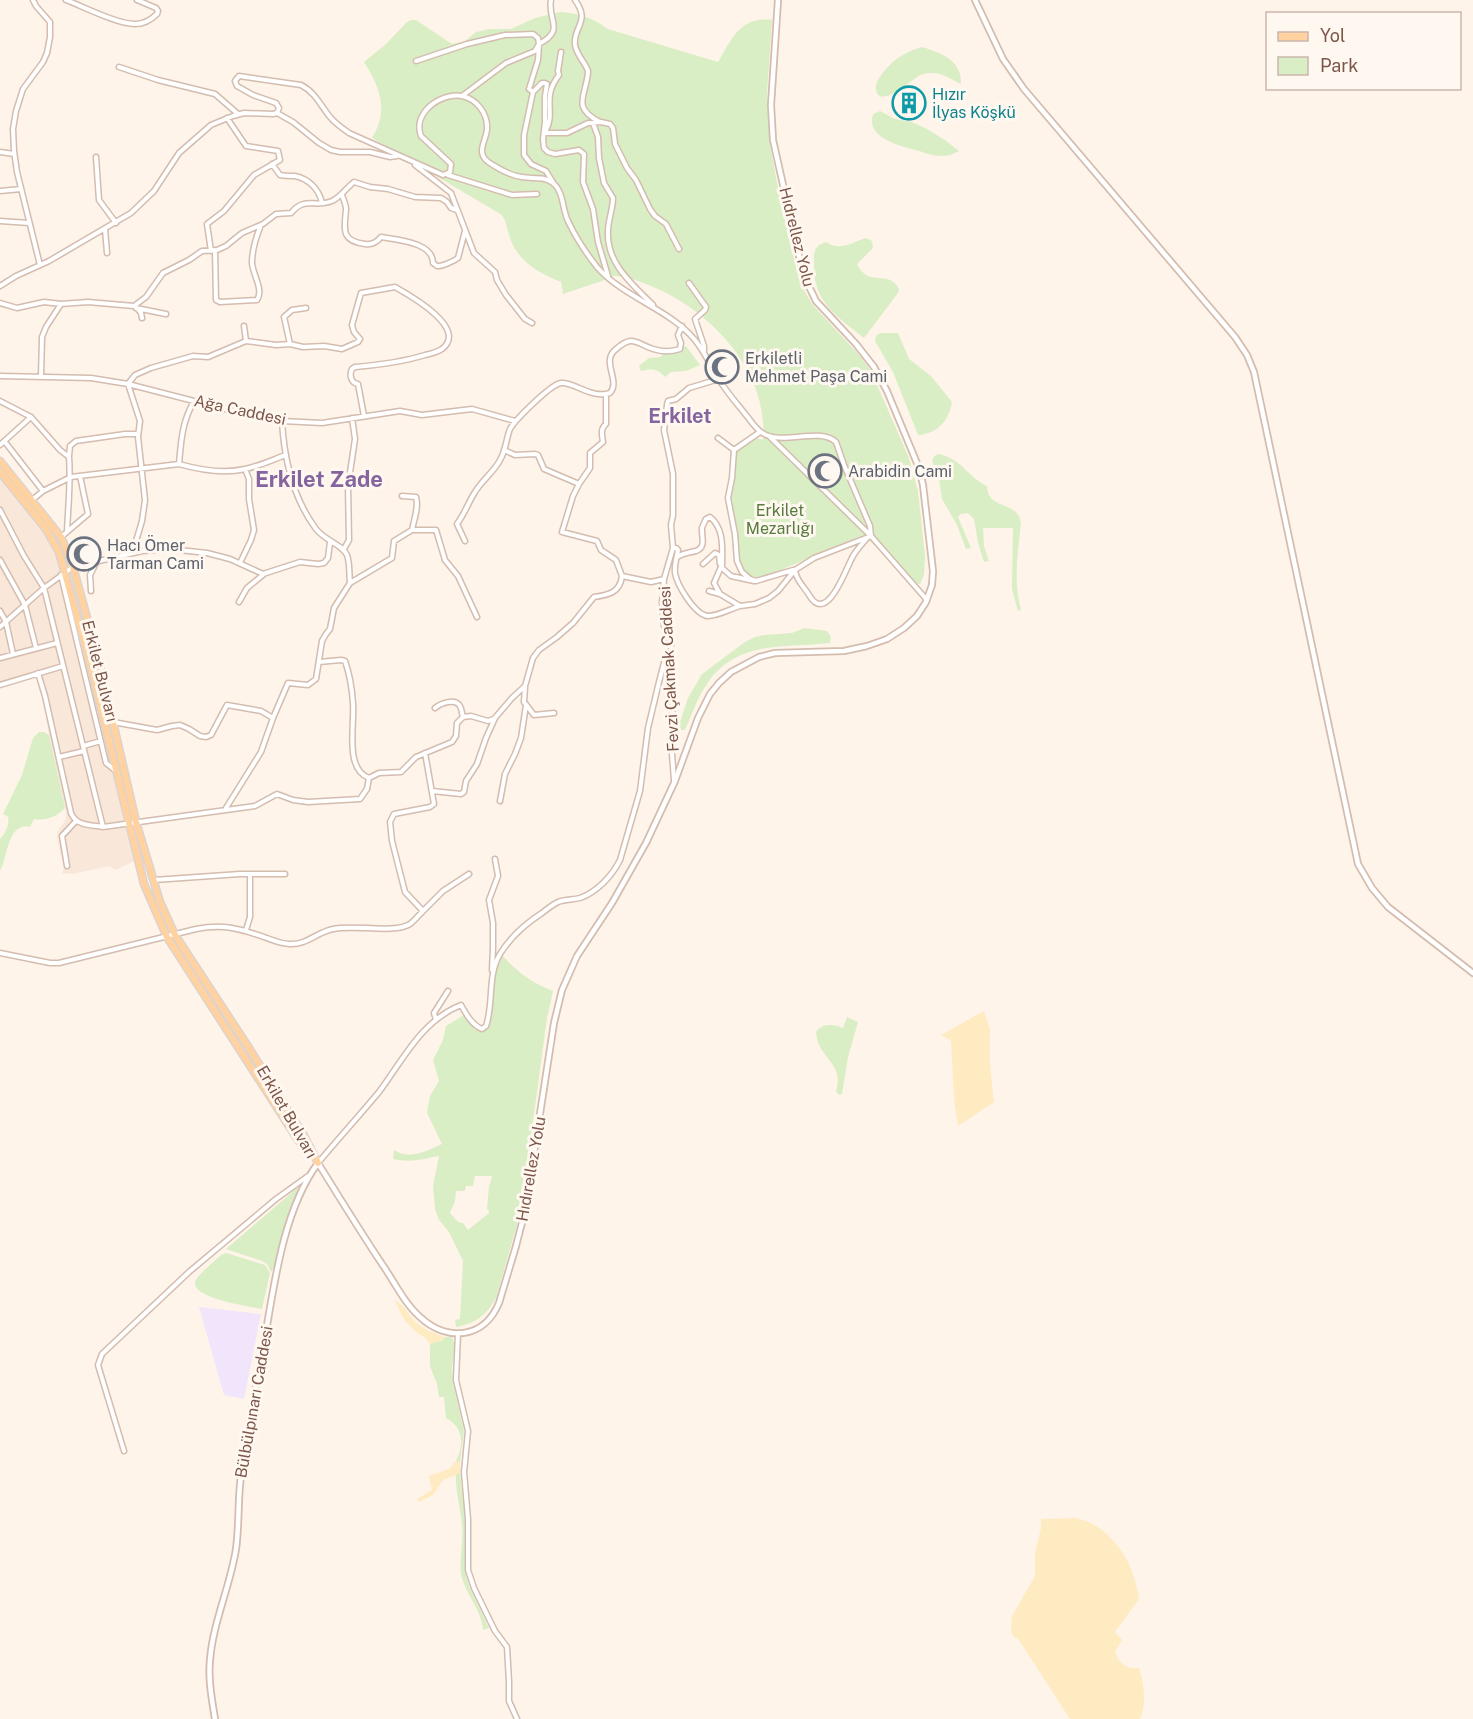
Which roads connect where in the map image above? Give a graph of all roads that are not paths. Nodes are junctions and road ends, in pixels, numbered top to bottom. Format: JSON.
{"nodes":[{"id":1,"x":33,"y":0,"type":"edge"},
{"id":2,"x":66,"y":0,"type":"edge"},
{"id":3,"x":137,"y":0,"type":"edge"},
{"id":4,"x":551,"y":0,"type":"edge"},
{"id":5,"x":575,"y":0,"type":"edge"},
{"id":6,"x":778,"y":0,"type":"edge"},
{"id":7,"x":975,"y":0,"type":"edge"},
{"id":8,"x":539,"y":44,"type":"junction"},
{"id":9,"x":561,"y":52,"type":"dead end"},
{"id":10,"x":417,"y":61,"type":"dead end"},
{"id":11,"x":119,"y":67,"type":"dead end"},
{"id":12,"x":533,"y":92,"type":"junction"},
{"id":13,"x":462,"y":96,"type":"junction"},
{"id":14,"x":275,"y":113,"type":"junction"},
{"id":15,"x":238,"y":114,"type":"junction"},
{"id":16,"x":227,"y":118,"type":"junction"},
{"id":17,"x":601,"y":122,"type":"junction"},
{"id":18,"x":593,"y":123,"type":"junction"},
{"id":19,"x":544,"y":133,"type":"junction"},
{"id":20,"x":0,"y":152,"type":"edge"},
{"id":21,"x":14,"y":154,"type":"junction"},
{"id":22,"x":398,"y":156,"type":"junction"},
{"id":23,"x":96,"y":157,"type":"dead end"},
{"id":24,"x":410,"y":161,"type":"junction"},
{"id":25,"x":272,"y":164,"type":"junction"},
{"id":26,"x":447,"y":175,"type":"junction"},
{"id":27,"x":555,"y":184,"type":"junction"},
{"id":28,"x":21,"y":189,"type":"junction"},
{"id":29,"x":0,"y":191,"type":"edge"},
{"id":30,"x":537,"y":194,"type":"dead end"},
{"id":31,"x":342,"y":195,"type":"junction"},
{"id":32,"x":322,"y":203,"type":"junction"},
{"id":33,"x":457,"y":210,"type":"junction"},
{"id":34,"x":0,"y":221,"type":"edge"},
{"id":35,"x":29,"y":223,"type":"junction"},
{"id":36,"x":116,"y":223,"type":"junction"},
{"id":37,"x":261,"y":225,"type":"junction"},
{"id":38,"x":105,"y":229,"type":"junction"},
{"id":39,"x":465,"y":231,"type":"junction"},
{"id":40,"x":679,"y":249,"type":"dead end"},
{"id":41,"x":213,"y":250,"type":"junction"},
{"id":42,"x":107,"y":254,"type":"dead end"},
{"id":43,"x":40,"y":265,"type":"junction"},
{"id":44,"x":608,"y":278,"type":"junction"},
{"id":45,"x":689,"y":283,"type":"dead end"},
{"id":46,"x":0,"y":286,"type":"edge"},
{"id":47,"x":0,"y":303,"type":"edge"},
{"id":48,"x":61,"y":304,"type":"junction"},
{"id":49,"x":135,"y":307,"type":"junction"},
{"id":50,"x":306,"y":308,"type":"dead end"},
{"id":51,"x":656,"y":308,"type":"junction"},
{"id":52,"x":166,"y":314,"type":"dead end"},
{"id":53,"x":142,"y":318,"type":"dead end"},
{"id":54,"x":532,"y":323,"type":"dead end"},
{"id":55,"x":244,"y":326,"type":"dead end"},
{"id":56,"x":682,"y":326,"type":"junction"},
{"id":57,"x":246,"y":341,"type":"junction"},
{"id":58,"x":290,"y":344,"type":"junction"},
{"id":59,"x":704,"y":352,"type":"junction"},
{"id":60,"x":0,"y":376,"type":"edge"},
{"id":61,"x":41,"y":378,"type":"junction"},
{"id":62,"x":719,"y":379,"type":"junction"},
{"id":63,"x":128,"y":384,"type":"junction"},
{"id":64,"x":606,"y":395,"type":"junction"},
{"id":65,"x":0,"y":400,"type":"edge"},
{"id":66,"x":194,"y":401,"type":"junction"},
{"id":67,"x":363,"y":416,"type":"junction"},
{"id":68,"x":31,"y":417,"type":"junction"},
{"id":69,"x":352,"y":418,"type":"junction"},
{"id":70,"x":282,"y":421,"type":"junction"},
{"id":71,"x":515,"y":421,"type":"junction"},
{"id":72,"x":760,"y":432,"type":"junction"},
{"id":73,"x":138,"y":434,"type":"junction"},
{"id":74,"x":770,"y":437,"type":"junction"},
{"id":75,"x":718,"y":438,"type":"dead end"},
{"id":76,"x":5,"y":441,"type":"junction"},
{"id":77,"x":0,"y":445,"type":"edge"},
{"id":78,"x":504,"y":450,"type":"junction"},
{"id":79,"x":734,"y":450,"type":"junction"},
{"id":80,"x":286,"y":455,"type":"junction"},
{"id":81,"x":69,"y":457,"type":"junction"},
{"id":82,"x":0,"y":461,"type":"edge"},
{"id":83,"x":179,"y":465,"type":"junction"},
{"id":84,"x":142,"y":468,"type":"junction"},
{"id":85,"x":245,"y":469,"type":"junction"},
{"id":86,"x":0,"y":472,"type":"edge"},
{"id":87,"x":80,"y":476,"type":"junction"},
{"id":88,"x":71,"y":477,"type":"junction"},
{"id":89,"x":579,"y":484,"type":"junction"},
{"id":90,"x":43,"y":491,"type":"junction"},
{"id":91,"x":402,"y":496,"type":"dead end"},
{"id":92,"x":32,"y":500,"type":"junction"},
{"id":93,"x":0,"y":511,"type":"edge"},
{"id":94,"x":412,"y":530,"type":"junction"},
{"id":95,"x":68,"y":532,"type":"junction"},
{"id":96,"x":871,"y":536,"type":"junction"},
{"id":97,"x":61,"y":537,"type":"junction"},
{"id":98,"x":465,"y":540,"type":"dead end"},
{"id":99,"x":330,"y":542,"type":"junction"},
{"id":100,"x":673,"y":548,"type":"junction"},
{"id":101,"x":344,"y":549,"type":"junction"},
{"id":102,"x":122,"y":555,"type":"junction"},
{"id":103,"x":676,"y":558,"type":"junction"},
{"id":104,"x":0,"y":560,"type":"edge"},
{"id":105,"x":97,"y":561,"type":"junction"},
{"id":106,"x":240,"y":563,"type":"junction"},
{"id":107,"x":703,"y":564,"type":"dead end"},
{"id":108,"x":73,"y":567,"type":"junction"},
{"id":109,"x":721,"y":568,"type":"junction"},
{"id":110,"x":795,"y":570,"type":"junction"},
{"id":111,"x":63,"y":573,"type":"junction"},
{"id":112,"x":265,"y":574,"type":"junction"},
{"id":113,"x":622,"y":576,"type":"junction"},
{"id":114,"x":664,"y":579,"type":"junction"},
{"id":115,"x":754,"y":581,"type":"junction"},
{"id":116,"x":350,"y":583,"type":"junction"},
{"id":117,"x":44,"y":588,"type":"junction"},
{"id":118,"x":91,"y":591,"type":"dead end"},
{"id":119,"x":709,"y":591,"type":"dead end"},
{"id":120,"x":720,"y":594,"type":"junction"},
{"id":121,"x":927,"y":600,"type":"junction"},
{"id":122,"x":239,"y":602,"type":"dead end"},
{"id":123,"x":25,"y":605,"type":"junction"},
{"id":124,"x":740,"y":606,"type":"junction"},
{"id":125,"x":0,"y":611,"type":"edge"},
{"id":126,"x":477,"y":617,"type":"dead end"},
{"id":127,"x":6,"y":622,"type":"junction"},
{"id":128,"x":0,"y":627,"type":"edge"},
{"id":129,"x":57,"y":643,"type":"junction"},
{"id":130,"x":36,"y":648,"type":"junction"},
{"id":131,"x":13,"y":654,"type":"junction"},
{"id":132,"x":671,"y":654,"type":"junction"},
{"id":133,"x":0,"y":658,"type":"edge"},
{"id":134,"x":319,"y":662,"type":"junction"},
{"id":135,"x":63,"y":666,"type":"junction"},
{"id":136,"x":38,"y":673,"type":"junction"},
{"id":137,"x":0,"y":677,"type":"edge"},
{"id":138,"x":1,"y":684,"type":"edge"},
{"id":139,"x":525,"y":686,"type":"junction"},
{"id":140,"x":526,"y":705,"type":"junction"},
{"id":141,"x":435,"y":708,"type":"dead end"},
{"id":142,"x":554,"y":713,"type":"dead end"},
{"id":143,"x":463,"y":717,"type":"junction"},
{"id":144,"x":273,"y":718,"type":"junction"},
{"id":145,"x":496,"y":718,"type":"junction"},
{"id":146,"x":112,"y":722,"type":"junction"},
{"id":147,"x":101,"y":741,"type":"junction"},
{"id":148,"x":84,"y":748,"type":"junction"},
{"id":149,"x":425,"y":753,"type":"junction"},
{"id":150,"x":58,"y":757,"type":"junction"},
{"id":151,"x":117,"y":771,"type":"junction"},
{"id":152,"x":369,"y":777,"type":"junction"},
{"id":153,"x":675,"y":781,"type":"junction"},
{"id":154,"x":432,"y":791,"type":"junction"},
{"id":155,"x":500,"y":801,"type":"dead end"},
{"id":156,"x":225,"y":809,"type":"junction"},
{"id":157,"x":75,"y":821,"type":"junction"},
{"id":158,"x":132,"y":823,"type":"junction"},
{"id":159,"x":103,"y":827,"type":"junction"},
{"id":160,"x":495,"y":859,"type":"dead end"},
{"id":161,"x":67,"y":866,"type":"dead end"},
{"id":162,"x":250,"y":873,"type":"junction"},
{"id":163,"x":285,"y":874,"type":"dead end"},
{"id":164,"x":469,"y":874,"type":"dead end"},
{"id":165,"x":153,"y":880,"type":"junction"},
{"id":166,"x":423,"y":911,"type":"junction"},
{"id":167,"x":246,"y":930,"type":"junction"},
{"id":168,"x":175,"y":935,"type":"junction"},
{"id":169,"x":167,"y":937,"type":"junction"},
{"id":170,"x":0,"y":953,"type":"edge"},
{"id":171,"x":1473,"y":973,"type":"edge"},
{"id":172,"x":492,"y":975,"type":"junction"},
{"id":173,"x":448,"y":991,"type":"dead end"},
{"id":174,"x":436,"y":1020,"type":"junction"},
{"id":175,"x":318,"y":1163,"type":"junction"},
{"id":176,"x":308,"y":1176,"type":"junction"},
{"id":177,"x":458,"y":1333,"type":"junction"},
{"id":178,"x":124,"y":1452,"type":"dead end"},
{"id":179,"x":215,"y":1719,"type":"edge"},
{"id":180,"x":517,"y":1719,"type":"edge"}],
"edges":[{"from":1,"to":21,"type":"street"},
{"from":2,"to":3,"type":"street"},
{"from":4,"to":8,"type":"street"},
{"from":5,"to":17,"type":"street"},
{"from":6,"to":121,"type":"street","name":"Hıdrellez Yolu"},
{"from":7,"to":171,"type":"street"},
{"from":8,"to":10,"type":"street"},
{"from":8,"to":12,"type":"street"},
{"from":8,"to":13,"type":"street"},
{"from":9,"to":19,"type":"street"},
{"from":11,"to":15,"type":"street"},
{"from":12,"to":19,"type":"street"},
{"from":12,"to":27,"type":"street"},
{"from":13,"to":26,"type":"street"},
{"from":13,"to":27,"type":"street"},
{"from":14,"to":15,"type":"street"},
{"from":14,"to":22,"type":"street"},
{"from":14,"to":22,"type":"street"},
{"from":15,"to":16,"type":"street"},
{"from":16,"to":25,"type":"street"},
{"from":16,"to":36,"type":"street"},
{"from":17,"to":18,"type":"street"},
{"from":17,"to":40,"type":"street"},
{"from":18,"to":19,"type":"street"},
{"from":18,"to":51,"type":"street"},
{"from":19,"to":44,"type":"street"},
{"from":20,"to":21,"type":"street"},
{"from":21,"to":28,"type":"street"},
{"from":22,"to":24,"type":"street"},
{"from":23,"to":36,"type":"street"},
{"from":24,"to":26,"type":"street"},
{"from":24,"to":33,"type":"street"},
{"from":25,"to":32,"type":"street"},
{"from":25,"to":41,"type":"street"},
{"from":26,"to":30,"type":"street"},
{"from":27,"to":44,"type":"street"},
{"from":28,"to":29,"type":"street"},
{"from":28,"to":35,"type":"street"},
{"from":31,"to":32,"type":"street"},
{"from":31,"to":33,"type":"street"},
{"from":31,"to":39,"type":"street"},
{"from":32,"to":37,"type":"street"},
{"from":33,"to":39,"type":"street"},
{"from":34,"to":35,"type":"street"},
{"from":35,"to":43,"type":"street"},
{"from":36,"to":38,"type":"street"},
{"from":37,"to":41,"type":"street"},
{"from":37,"to":41,"type":"street"},
{"from":38,"to":42,"type":"street"},
{"from":38,"to":43,"type":"street"},
{"from":39,"to":54,"type":"street"},
{"from":41,"to":49,"type":"street"},
{"from":43,"to":46,"type":"street"},
{"from":44,"to":51,"type":"street"},
{"from":45,"to":59,"type":"street"},
{"from":47,"to":48,"type":"street"},
{"from":48,"to":49,"type":"street"},
{"from":48,"to":61,"type":"street"},
{"from":49,"to":52,"type":"street"},
{"from":49,"to":53,"type":"street"},
{"from":50,"to":58,"type":"street"},
{"from":51,"to":56,"type":"street"},
{"from":55,"to":57,"type":"street"},
{"from":56,"to":59,"type":"street"},
{"from":56,"to":64,"type":"street"},
{"from":57,"to":58,"type":"street"},
{"from":57,"to":63,"type":"street"},
{"from":58,"to":67,"type":"street"},
{"from":59,"to":62,"type":"street"},
{"from":60,"to":61,"type":"street","name":"Ağa Caddesi"},
{"from":61,"to":63,"type":"street","name":"Ağa Caddesi"},
{"from":62,"to":72,"type":"street"},
{"from":62,"to":100,"type":"street","name":"Fevzi Çakmak Caddesi"},
{"from":63,"to":66,"type":"street","name":"Ağa Caddesi"},
{"from":63,"to":73,"type":"street"},
{"from":64,"to":71,"type":"street"},
{"from":64,"to":89,"type":"street"},
{"from":65,"to":68,"type":"street"},
{"from":66,"to":70,"type":"street","name":"Ağa Caddesi"},
{"from":66,"to":83,"type":"street"},
{"from":67,"to":69,"type":"street","name":"Ağa Caddesi"},
{"from":67,"to":71,"type":"street","name":"Ağa Caddesi"},
{"from":68,"to":76,"type":"street"},
{"from":68,"to":81,"type":"street"},
{"from":69,"to":70,"type":"street","name":"Ağa Caddesi"},
{"from":69,"to":101,"type":"street"},
{"from":70,"to":80,"type":"street"},
{"from":71,"to":78,"type":"street"},
{"from":72,"to":74,"type":"street"},
{"from":72,"to":79,"type":"street"},
{"from":73,"to":81,"type":"street"},
{"from":73,"to":84,"type":"street"},
{"from":74,"to":96,"type":"street"},
{"from":74,"to":96,"type":"street"},
{"from":75,"to":79,"type":"street"},
{"from":76,"to":77,"type":"street"},
{"from":76,"to":90,"type":"street"},
{"from":78,"to":89,"type":"street"},
{"from":78,"to":98,"type":"street"},
{"from":79,"to":115,"type":"street"},
{"from":80,"to":85,"type":"street"},
{"from":80,"to":99,"type":"street"},
{"from":81,"to":88,"type":"street"},
{"from":82,"to":92,"type":"main road","name":"Erkilet Bulvarı"},
{"from":83,"to":84,"type":"street"},
{"from":83,"to":85,"type":"street"},
{"from":84,"to":87,"type":"street"},
{"from":84,"to":102,"type":"street"},
{"from":85,"to":106,"type":"street"},
{"from":86,"to":111,"type":"main road","name":"Erkilet Bulvarı"},
{"from":87,"to":88,"type":"street"},
{"from":87,"to":95,"type":"street"},
{"from":88,"to":90,"type":"street"},
{"from":88,"to":95,"type":"street"},
{"from":89,"to":113,"type":"street"},
{"from":90,"to":92,"type":"street"},
{"from":91,"to":94,"type":"street"},
{"from":92,"to":97,"type":"main road","name":"Erkilet Bulvarı"},
{"from":93,"to":117,"type":"street"},
{"from":94,"to":116,"type":"street"},
{"from":94,"to":126,"type":"street"},
{"from":95,"to":97,"type":"street"},
{"from":96,"to":110,"type":"street"},
{"from":96,"to":110,"type":"street"},
{"from":96,"to":121,"type":"street"},
{"from":97,"to":108,"type":"main road","name":"Erkilet Bulvarı"},
{"from":99,"to":101,"type":"street"},
{"from":99,"to":112,"type":"street"},
{"from":100,"to":103,"type":"street"},
{"from":100,"to":114,"type":"street","name":"Fevzi Çakmak Caddesi"},
{"from":101,"to":116,"type":"street"},
{"from":102,"to":105,"type":"street"},
{"from":102,"to":106,"type":"street"},
{"from":103,"to":109,"type":"street"},
{"from":103,"to":124,"type":"street"},
{"from":104,"to":123,"type":"street"},
{"from":105,"to":108,"type":"street"},
{"from":105,"to":118,"type":"street"},
{"from":106,"to":112,"type":"street"},
{"from":107,"to":109,"type":"street"},
{"from":108,"to":111,"type":"street"},
{"from":108,"to":146,"type":"main road","name":"Erkilet Bulvarı"},
{"from":109,"to":115,"type":"street"},
{"from":109,"to":120,"type":"street"},
{"from":110,"to":115,"type":"street"},
{"from":110,"to":124,"type":"street"},
{"from":111,"to":117,"type":"street"},
{"from":111,"to":147,"type":"street"},
{"from":111,"to":151,"type":"main road","name":"Erkilet Bulvarı"},
{"from":112,"to":122,"type":"street"},
{"from":113,"to":114,"type":"street"},
{"from":113,"to":139,"type":"street"},
{"from":114,"to":132,"type":"street","name":"Fevzi Çakmak Caddesi"},
{"from":116,"to":134,"type":"street"},
{"from":117,"to":123,"type":"street"},
{"from":117,"to":129,"type":"street"},
{"from":119,"to":120,"type":"street"},
{"from":120,"to":124,"type":"street"},
{"from":121,"to":153,"type":"street","name":"Hıdrellez Yolu"},
{"from":123,"to":127,"type":"street"},
{"from":123,"to":130,"type":"street"},
{"from":125,"to":127,"type":"street"},
{"from":127,"to":128,"type":"street"},
{"from":127,"to":131,"type":"street"},
{"from":129,"to":130,"type":"street"},
{"from":129,"to":135,"type":"street"},
{"from":130,"to":131,"type":"street"},
{"from":131,"to":133,"type":"street"},
{"from":132,"to":153,"type":"street","name":"Fevzi Çakmak Caddesi"},
{"from":132,"to":172,"type":"street"},
{"from":134,"to":144,"type":"street"},
{"from":134,"to":152,"type":"street"},
{"from":135,"to":136,"type":"street"},
{"from":135,"to":148,"type":"street"},
{"from":136,"to":138,"type":"street"},
{"from":136,"to":150,"type":"street"},
{"from":137,"to":138,"type":"street"},
{"from":139,"to":140,"type":"street"},
{"from":139,"to":145,"type":"street"},
{"from":140,"to":142,"type":"street"},
{"from":140,"to":155,"type":"street"},
{"from":141,"to":143,"type":"street"},
{"from":143,"to":145,"type":"street"},
{"from":143,"to":149,"type":"street"},
{"from":144,"to":146,"type":"street"},
{"from":144,"to":156,"type":"street"},
{"from":145,"to":154,"type":"street"},
{"from":146,"to":158,"type":"main road","name":"Erkilet Bulvarı"},
{"from":147,"to":148,"type":"street"},
{"from":147,"to":151,"type":"street"},
{"from":148,"to":150,"type":"street"},
{"from":148,"to":159,"type":"street"},
{"from":149,"to":152,"type":"street"},
{"from":149,"to":154,"type":"street"},
{"from":150,"to":157,"type":"street"},
{"from":151,"to":158,"type":"main road","name":"Erkilet Bulvarı"},
{"from":152,"to":156,"type":"street"},
{"from":153,"to":177,"type":"street","name":"Hıdırellez Yolu"},
{"from":154,"to":166,"type":"street"},
{"from":156,"to":158,"type":"street"},
{"from":157,"to":159,"type":"street"},
{"from":157,"to":161,"type":"street"},
{"from":158,"to":159,"type":"street"},
{"from":158,"to":165,"type":"main road","name":"Erkilet Bulvarı"},
{"from":158,"to":169,"type":"main road","name":"Erkilet Bulvarı"},
{"from":160,"to":172,"type":"street"},
{"from":162,"to":163,"type":"street"},
{"from":162,"to":165,"type":"street"},
{"from":162,"to":167,"type":"street"},
{"from":164,"to":166,"type":"street"},
{"from":165,"to":168,"type":"main road","name":"Erkilet Bulvarı"},
{"from":166,"to":167,"type":"street"},
{"from":167,"to":168,"type":"street"},
{"from":168,"to":169,"type":"street"},
{"from":168,"to":175,"type":"main road","name":"Erkilet Bulvarı"},
{"from":169,"to":170,"type":"street"},
{"from":169,"to":175,"type":"main road","name":"Erkilet Bulvarı"},
{"from":172,"to":174,"type":"street"},
{"from":173,"to":174,"type":"street"},
{"from":174,"to":175,"type":"street"},
{"from":175,"to":176,"type":"street","name":"Bülbülpınarı Caddesi"},
{"from":175,"to":177,"type":"street"},
{"from":176,"to":178,"type":"street"},
{"from":176,"to":179,"type":"street","name":"Bülbülpınarı Caddesi"},
{"from":177,"to":180,"type":"street"}]}
